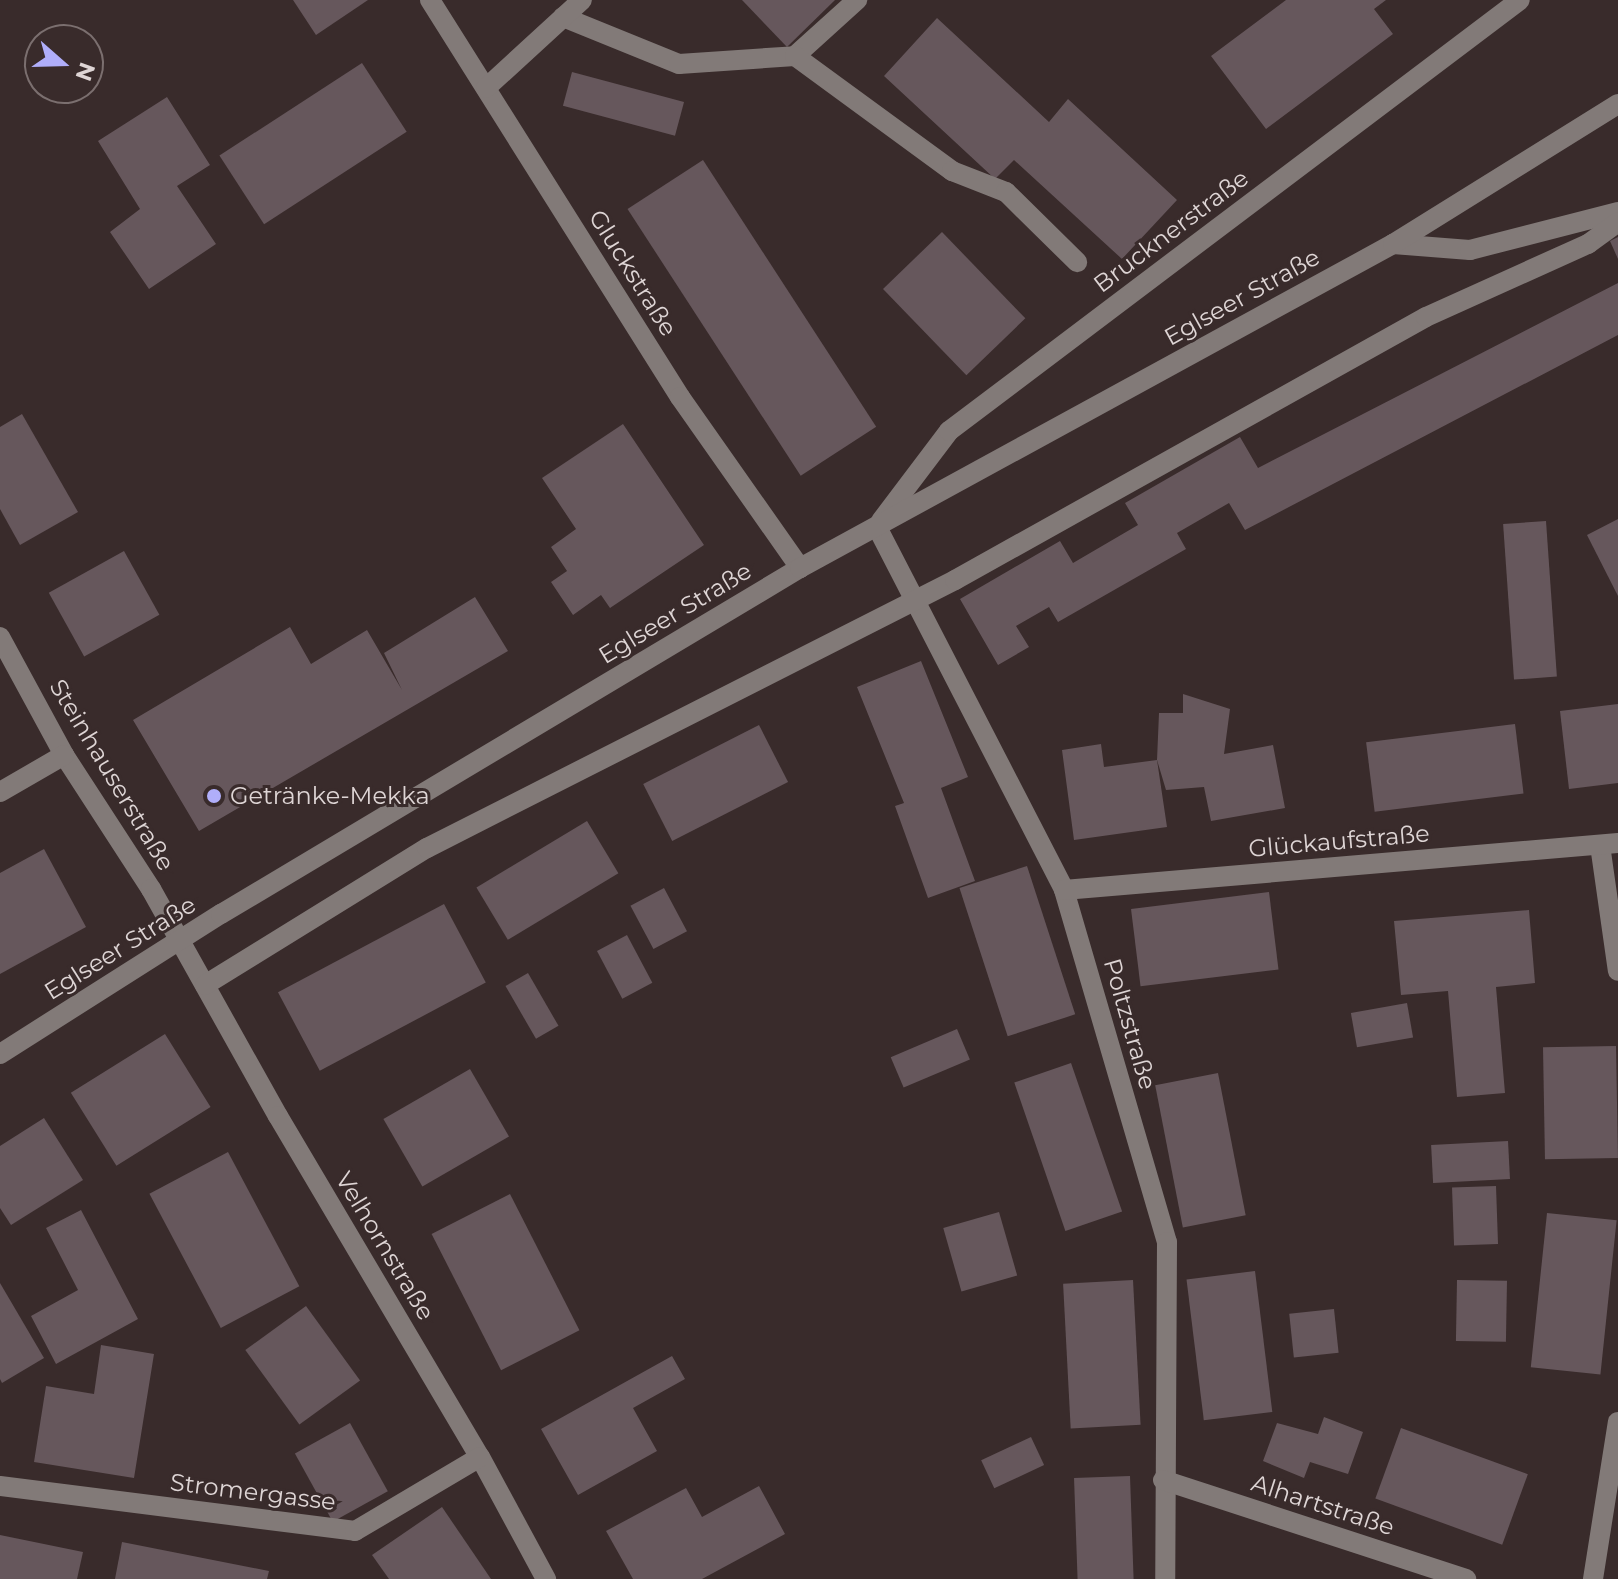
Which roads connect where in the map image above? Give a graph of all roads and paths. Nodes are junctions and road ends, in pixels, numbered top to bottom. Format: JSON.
{"nodes":[{"id":1,"x":430,"y":0,"type":"edge"},
{"id":2,"x":582,"y":0,"type":"edge"},
{"id":3,"x":857,"y":0,"type":"edge"},
{"id":4,"x":1520,"y":0,"type":"edge"},
{"id":5,"x":563,"y":17,"type":"junction"},
{"id":6,"x":795,"y":56,"type":"junction"},
{"id":7,"x":486,"y":88,"type":"junction"},
{"id":8,"x":1618,"y":104,"type":"edge"},
{"id":9,"x":1618,"y":212,"type":"edge"},
{"id":10,"x":1618,"y":222,"type":"edge"},
{"id":11,"x":1393,"y":244,"type":"junction"},
{"id":12,"x":1077,"y":262,"type":"dead end"},
{"id":13,"x":877,"y":527,"type":"junction"},
{"id":14,"x":800,"y":568,"type":"junction"},
{"id":15,"x":914,"y":600,"type":"junction"},
{"id":16,"x":0,"y":637,"type":"edge"},
{"id":17,"x":64,"y":755,"type":"junction"},
{"id":18,"x":0,"y":792,"type":"edge"},
{"id":19,"x":1609,"y":844,"type":"edge"},
{"id":20,"x":1064,"y":890,"type":"junction"},
{"id":21,"x":180,"y":940,"type":"junction"},
{"id":22,"x":1618,"y":971,"type":"edge"},
{"id":23,"x":205,"y":985,"type":"junction"},
{"id":24,"x":0,"y":1054,"type":"edge"},
{"id":25,"x":1618,"y":1422,"type":"edge"},
{"id":26,"x":480,"y":1457,"type":"junction"},
{"id":27,"x":1163,"y":1480,"type":"junction"},
{"id":28,"x":0,"y":1486,"type":"edge"},
{"id":29,"x":546,"y":1579,"type":"edge"},
{"id":30,"x":1165,"y":1579,"type":"edge"},
{"id":31,"x":1466,"y":1579,"type":"edge"},
{"id":32,"x":1593,"y":1579,"type":"edge"}],
"edges":[{"from":1,"to":7,"type":"street","name":"Gluckstraße"},
{"from":2,"to":5,"type":"street"},
{"from":3,"to":6,"type":"street"},
{"from":4,"to":13,"type":"street","name":"Brucknerstraße"},
{"from":5,"to":6,"type":"street"},
{"from":5,"to":7,"type":"street"},
{"from":6,"to":12,"type":"street"},
{"from":7,"to":14,"type":"street","name":"Gluckstraße"},
{"from":8,"to":11,"type":"street","name":"Eglseer Straße"},
{"from":9,"to":11,"type":"street"},
{"from":10,"to":15,"type":"street"},
{"from":11,"to":13,"type":"street","name":"Eglseer Straße"},
{"from":13,"to":14,"type":"street","name":"Eglseer Straße"},
{"from":13,"to":15,"type":"street","name":"Poltzstraße"},
{"from":14,"to":21,"type":"street","name":"Eglseer Straße"},
{"from":15,"to":20,"type":"street","name":"Poltzstraße"},
{"from":15,"to":23,"type":"street"},
{"from":16,"to":17,"type":"street","name":"Steinhauserstraße"},
{"from":17,"to":18,"type":"street"},
{"from":17,"to":21,"type":"street","name":"Steinhauserstraße"},
{"from":19,"to":20,"type":"street","name":"Glückaufstraße"},
{"from":19,"to":22,"type":"street"},
{"from":20,"to":27,"type":"street","name":"Poltzstraße"},
{"from":21,"to":23,"type":"street","name":"Velhornstraße"},
{"from":21,"to":24,"type":"street","name":"Eglseer Straße"},
{"from":23,"to":26,"type":"street","name":"Velhornstraße"},
{"from":25,"to":32,"type":"street"},
{"from":26,"to":28,"type":"street","name":"Stromergasse"},
{"from":26,"to":29,"type":"street","name":"Velhornstraße"},
{"from":27,"to":30,"type":"street","name":"Poltzstraße"},
{"from":27,"to":31,"type":"street","name":"Alhartstraße"}]}
